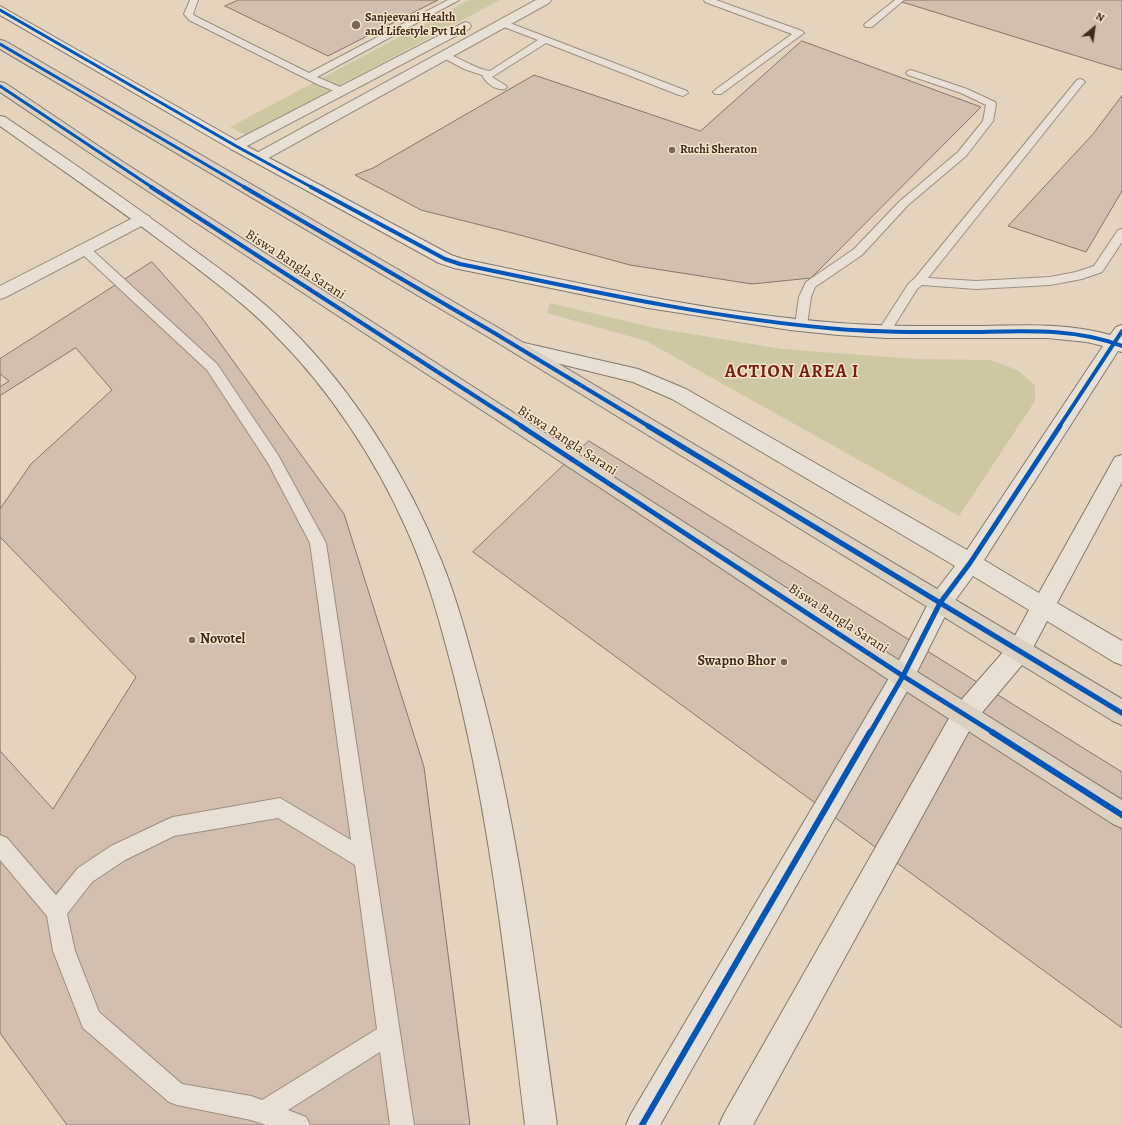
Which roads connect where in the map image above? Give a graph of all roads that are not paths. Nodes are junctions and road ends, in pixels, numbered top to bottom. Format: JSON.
{"nodes":[{"id":1,"x":194,"y":0,"type":"edge"},
{"id":2,"x":455,"y":0,"type":"edge"},
{"id":3,"x":545,"y":0,"type":"edge"},
{"id":4,"x":708,"y":0,"type":"edge"},
{"id":5,"x":900,"y":0,"type":"edge"},
{"id":6,"x":0,"y":10,"type":"edge"},
{"id":7,"x":474,"y":22,"type":"dead end"},
{"id":8,"x":502,"y":23,"type":"junction"},
{"id":9,"x":869,"y":25,"type":"dead end"},
{"id":10,"x":544,"y":40,"type":"junction"},
{"id":11,"x":0,"y":44,"type":"edge"},
{"id":12,"x":443,"y":55,"type":"junction"},
{"id":13,"x":911,"y":73,"type":"dead end"},
{"id":14,"x":486,"y":74,"type":"junction"},
{"id":15,"x":311,"y":76,"type":"junction"},
{"id":16,"x":1080,"y":82,"type":"dead end"},
{"id":17,"x":0,"y":86,"type":"edge"},
{"id":18,"x":502,"y":87,"type":"dead end"},
{"id":19,"x":342,"y":91,"type":"junction"},
{"id":20,"x":718,"y":92,"type":"dead end"},
{"id":21,"x":683,"y":93,"type":"dead end"},
{"id":22,"x":0,"y":120,"type":"edge"},
{"id":23,"x":236,"y":146,"type":"junction"},
{"id":24,"x":258,"y":158,"type":"junction"},
{"id":25,"x":143,"y":219,"type":"junction"},
{"id":26,"x":1122,"y":233,"type":"edge"},
{"id":27,"x":84,"y":249,"type":"junction"},
{"id":28,"x":919,"y":281,"type":"junction"},
{"id":29,"x":0,"y":293,"type":"edge"},
{"id":30,"x":801,"y":326,"type":"junction"},
{"id":31,"x":884,"y":331,"type":"junction"},
{"id":32,"x":1120,"y":340,"type":"edge"},
{"id":33,"x":520,"y":348,"type":"junction"},
{"id":34,"x":1122,"y":463,"type":"edge"},
{"id":35,"x":970,"y":563,"type":"junction"},
{"id":36,"x":940,"y":603,"type":"junction"},
{"id":37,"x":1043,"y":606,"type":"junction"},
{"id":38,"x":1019,"y":651,"type":"junction"},
{"id":39,"x":1122,"y":654,"type":"edge"},
{"id":40,"x":903,"y":676,"type":"junction"},
{"id":41,"x":1122,"y":713,"type":"edge"},
{"id":42,"x":965,"y":714,"type":"junction"},
{"id":43,"x":1122,"y":815,"type":"edge"},
{"id":44,"x":0,"y":845,"type":"edge"},
{"id":45,"x":363,"y":859,"type":"junction"},
{"id":46,"x":56,"y":912,"type":"junction"},
{"id":47,"x":389,"y":1034,"type":"junction"},
{"id":48,"x":264,"y":1112,"type":"junction"},
{"id":49,"x":298,"y":1125,"type":"edge"},
{"id":50,"x":402,"y":1125,"type":"edge"},
{"id":51,"x":542,"y":1125,"type":"edge"},
{"id":52,"x":642,"y":1125,"type":"edge"},
{"id":53,"x":736,"y":1125,"type":"edge"}],
"edges":[{"from":1,"to":15,"type":"lane"},
{"from":2,"to":15,"type":"lane"},
{"from":3,"to":8,"type":"street"},
{"from":4,"to":20,"type":"lane"},
{"from":5,"to":9,"type":"lane"},
{"from":6,"to":23,"type":"street"},
{"from":7,"to":19,"type":"street"},
{"from":8,"to":10,"type":"lane"},
{"from":8,"to":12,"type":"street"},
{"from":10,"to":14,"type":"lane"},
{"from":10,"to":21,"type":"lane"},
{"from":11,"to":33,"type":"main road"},
{"from":12,"to":14,"type":"lane"},
{"from":12,"to":24,"type":"street"},
{"from":13,"to":30,"type":"lane"},
{"from":14,"to":18,"type":"lane"},
{"from":15,"to":19,"type":"lane"},
{"from":16,"to":28,"type":"lane"},
{"from":17,"to":40,"type":"main road","name":"Biswa Bangla Sarani"},
{"from":19,"to":23,"type":"street"},
{"from":22,"to":25,"type":"street"},
{"from":23,"to":24,"type":"street"},
{"from":24,"to":30,"type":"street"},
{"from":25,"to":27,"type":"street"},
{"from":25,"to":51,"type":"street"},
{"from":26,"to":28,"type":"lane"},
{"from":27,"to":29,"type":"street"},
{"from":27,"to":45,"type":"lane"},
{"from":28,"to":31,"type":"lane"},
{"from":30,"to":31,"type":"street"},
{"from":31,"to":32,"type":"street"},
{"from":32,"to":35,"type":"street"},
{"from":33,"to":35,"type":"street"},
{"from":33,"to":36,"type":"main road"},
{"from":34,"to":37,"type":"street"},
{"from":35,"to":36,"type":"street"},
{"from":35,"to":37,"type":"street"},
{"from":36,"to":38,"type":"main road"},
{"from":36,"to":40,"type":"street"},
{"from":37,"to":38,"type":"street"},
{"from":37,"to":39,"type":"street"},
{"from":38,"to":41,"type":"main road"},
{"from":38,"to":42,"type":"street"},
{"from":40,"to":42,"type":"main road","name":"Biswa Bangla Sarani"},
{"from":40,"to":52,"type":"street"},
{"from":42,"to":43,"type":"main road","name":"Biswa Bangla Sarani"},
{"from":42,"to":53,"type":"street"},
{"from":44,"to":46,"type":"lane"},
{"from":45,"to":46,"type":"lane"},
{"from":45,"to":47,"type":"lane"},
{"from":46,"to":48,"type":"lane"},
{"from":47,"to":48,"type":"lane"},
{"from":47,"to":50,"type":"lane"},
{"from":48,"to":49,"type":"lane"}]}
